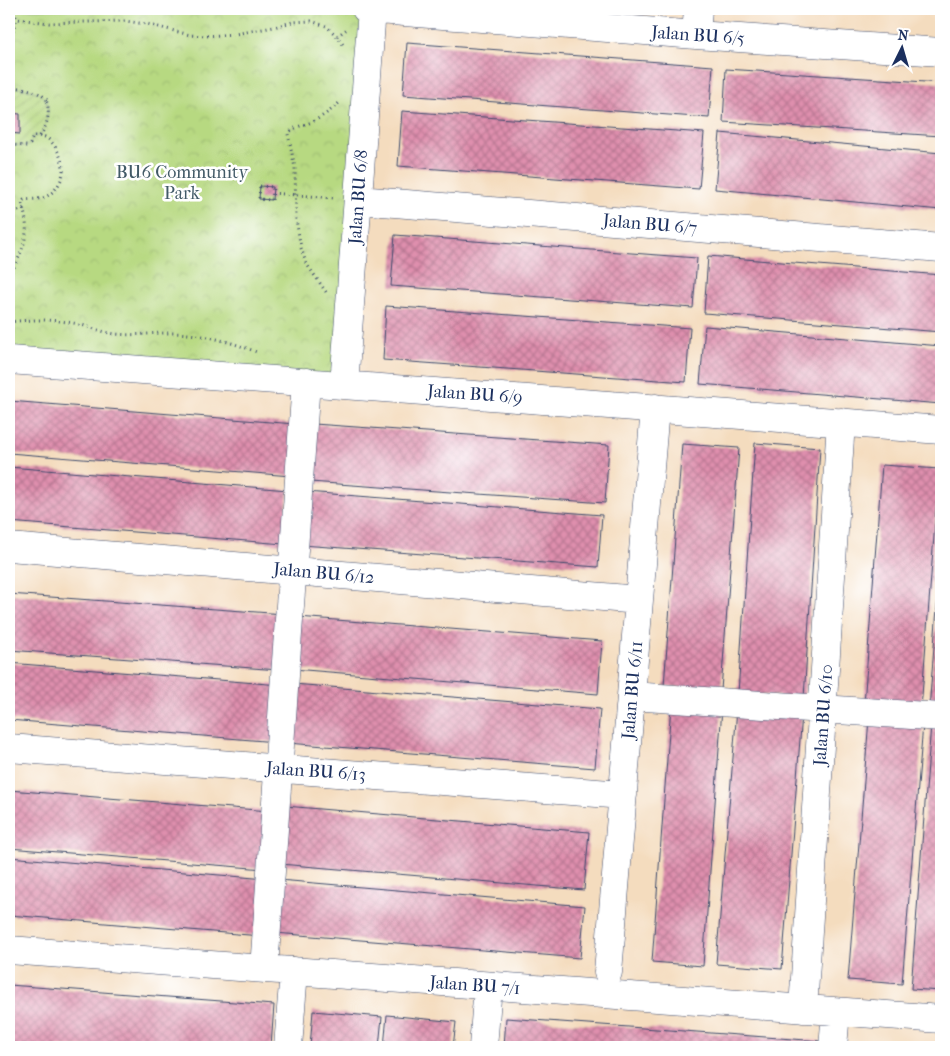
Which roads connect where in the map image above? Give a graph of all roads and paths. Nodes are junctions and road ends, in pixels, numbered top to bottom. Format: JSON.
{"nodes":[{"id":1,"x":17,"y":9,"type":"edge"},
{"id":2,"x":366,"y":9,"type":"edge"},
{"id":3,"x":372,"y":9,"type":"edge"},
{"id":4,"x":9,"y":18,"type":"edge"},
{"id":5,"x":16,"y":18,"type":"junction"},
{"id":6,"x":697,"y":22,"type":"edge"},
{"id":7,"x":9,"y":46,"type":"edge"},
{"id":8,"x":345,"y":48,"type":"dead end"},
{"id":9,"x":941,"y":52,"type":"edge"},
{"id":10,"x":9,"y":87,"type":"edge"},
{"id":11,"x":343,"y":99,"type":"dead end"},
{"id":12,"x":10,"y":133,"type":"dead end"},
{"id":13,"x":40,"y":136,"type":"junction"},
{"id":14,"x":10,"y":145,"type":"edge"},
{"id":15,"x":9,"y":156,"type":"edge"},
{"id":16,"x":272,"y":194,"type":"junction"},
{"id":17,"x":296,"y":195,"type":"junction"},
{"id":18,"x":349,"y":199,"type":"junction"},
{"id":19,"x":24,"y":208,"type":"junction"},
{"id":20,"x":9,"y":214,"type":"edge"},
{"id":21,"x":941,"y":248,"type":"edge"},
{"id":22,"x":9,"y":276,"type":"edge"},
{"id":23,"x":328,"y":297,"type":"dead end"},
{"id":24,"x":9,"y":322,"type":"edge"},
{"id":25,"x":260,"y":354,"type":"dead end"},
{"id":26,"x":9,"y":360,"type":"edge"},
{"id":27,"x":306,"y":382,"type":"junction"},
{"id":28,"x":344,"y":385,"type":"junction"},
{"id":29,"x":655,"y":408,"type":"junction"},
{"id":30,"x":841,"y":422,"type":"junction"},
{"id":31,"x":941,"y":430,"type":"edge"},
{"id":32,"x":9,"y":547,"type":"edge"},
{"id":33,"x":292,"y":571,"type":"junction"},
{"id":34,"x":639,"y":600,"type":"junction"},
{"id":35,"x":631,"y":696,"type":"junction"},
{"id":36,"x":823,"y":709,"type":"junction"},
{"id":37,"x":941,"y":717,"type":"edge"},
{"id":38,"x":9,"y":748,"type":"edge"},
{"id":39,"x":278,"y":768,"type":"junction"},
{"id":40,"x":623,"y":795,"type":"junction"},
{"id":41,"x":9,"y":950,"type":"edge"},
{"id":42,"x":264,"y":969,"type":"junction"},
{"id":43,"x":294,"y":971,"type":"junction"},
{"id":44,"x":608,"y":972,"type":"dead end"},
{"id":45,"x":488,"y":986,"type":"junction"},
{"id":46,"x":803,"y":1009,"type":"junction"},
{"id":47,"x":836,"y":1012,"type":"junction"},
{"id":48,"x":941,"y":1019,"type":"edge"},
{"id":49,"x":288,"y":1047,"type":"edge"},
{"id":50,"x":483,"y":1047,"type":"edge"},
{"id":51,"x":834,"y":1047,"type":"edge"}],
"edges":[{"from":1,"to":5,"type":"path"},
{"from":2,"to":3,"type":"street","name":"Jalan BU 6/5"},
{"from":3,"to":6,"type":"street","name":"Jalan BU 6/5"},
{"from":3,"to":18,"type":"street","name":"Jalan BU 6/8"},
{"from":4,"to":5,"type":"path"},
{"from":5,"to":7,"type":"path"},
{"from":5,"to":8,"type":"path"},
{"from":6,"to":9,"type":"street","name":"Jalan BU 6/5"},
{"from":10,"to":13,"type":"path"},
{"from":11,"to":17,"type":"path"},
{"from":12,"to":14,"type":"path"},
{"from":13,"to":14,"type":"path"},
{"from":13,"to":19,"type":"path"},
{"from":14,"to":15,"type":"path"},
{"from":16,"to":16,"type":"path"},
{"from":16,"to":17,"type":"path"},
{"from":17,"to":18,"type":"path"},
{"from":17,"to":23,"type":"path"},
{"from":18,"to":21,"type":"street","name":"Jalan BU 6/7"},
{"from":18,"to":28,"type":"street","name":"Jalan BU 6/8"},
{"from":19,"to":20,"type":"path"},
{"from":19,"to":22,"type":"path"},
{"from":24,"to":25,"type":"path"},
{"from":26,"to":27,"type":"street","name":"Jalan BU 6/9"},
{"from":27,"to":28,"type":"street","name":"Jalan BU 6/9"},
{"from":27,"to":33,"type":"street"},
{"from":28,"to":29,"type":"street","name":"Jalan BU 6/9"},
{"from":29,"to":30,"type":"street","name":"Jalan BU 6/9"},
{"from":29,"to":34,"type":"street","name":"Jalan BU 6/11"},
{"from":30,"to":31,"type":"street","name":"Jalan BU 6/9"},
{"from":30,"to":36,"type":"street","name":"Jalan BU 6/10"},
{"from":32,"to":33,"type":"street","name":"Jalan BU 6/12"},
{"from":33,"to":34,"type":"street","name":"Jalan BU 6/12"},
{"from":33,"to":39,"type":"street"},
{"from":34,"to":35,"type":"street","name":"Jalan BU 6/11"},
{"from":35,"to":36,"type":"street"},
{"from":35,"to":40,"type":"street","name":"Jalan BU 6/11"},
{"from":36,"to":37,"type":"street"},
{"from":36,"to":46,"type":"street","name":"Jalan BU 6/10"},
{"from":38,"to":39,"type":"street","name":"Jalan BU 6/13"},
{"from":39,"to":40,"type":"street","name":"Jalan BU 6/13"},
{"from":39,"to":42,"type":"street"},
{"from":40,"to":44,"type":"street","name":"Jalan BU 6/11"},
{"from":41,"to":42,"type":"street","name":"Jalan BU 7/1"},
{"from":42,"to":43,"type":"street","name":"Jalan BU 7/1"},
{"from":43,"to":45,"type":"street","name":"Jalan BU 7/1"},
{"from":43,"to":49,"type":"street"},
{"from":45,"to":46,"type":"street","name":"Jalan BU 7/1"},
{"from":45,"to":50,"type":"street"},
{"from":46,"to":47,"type":"street","name":"Jalan BU 7/1"},
{"from":47,"to":48,"type":"street","name":"Jalan BU 7/1"},
{"from":47,"to":51,"type":"street"}]}
